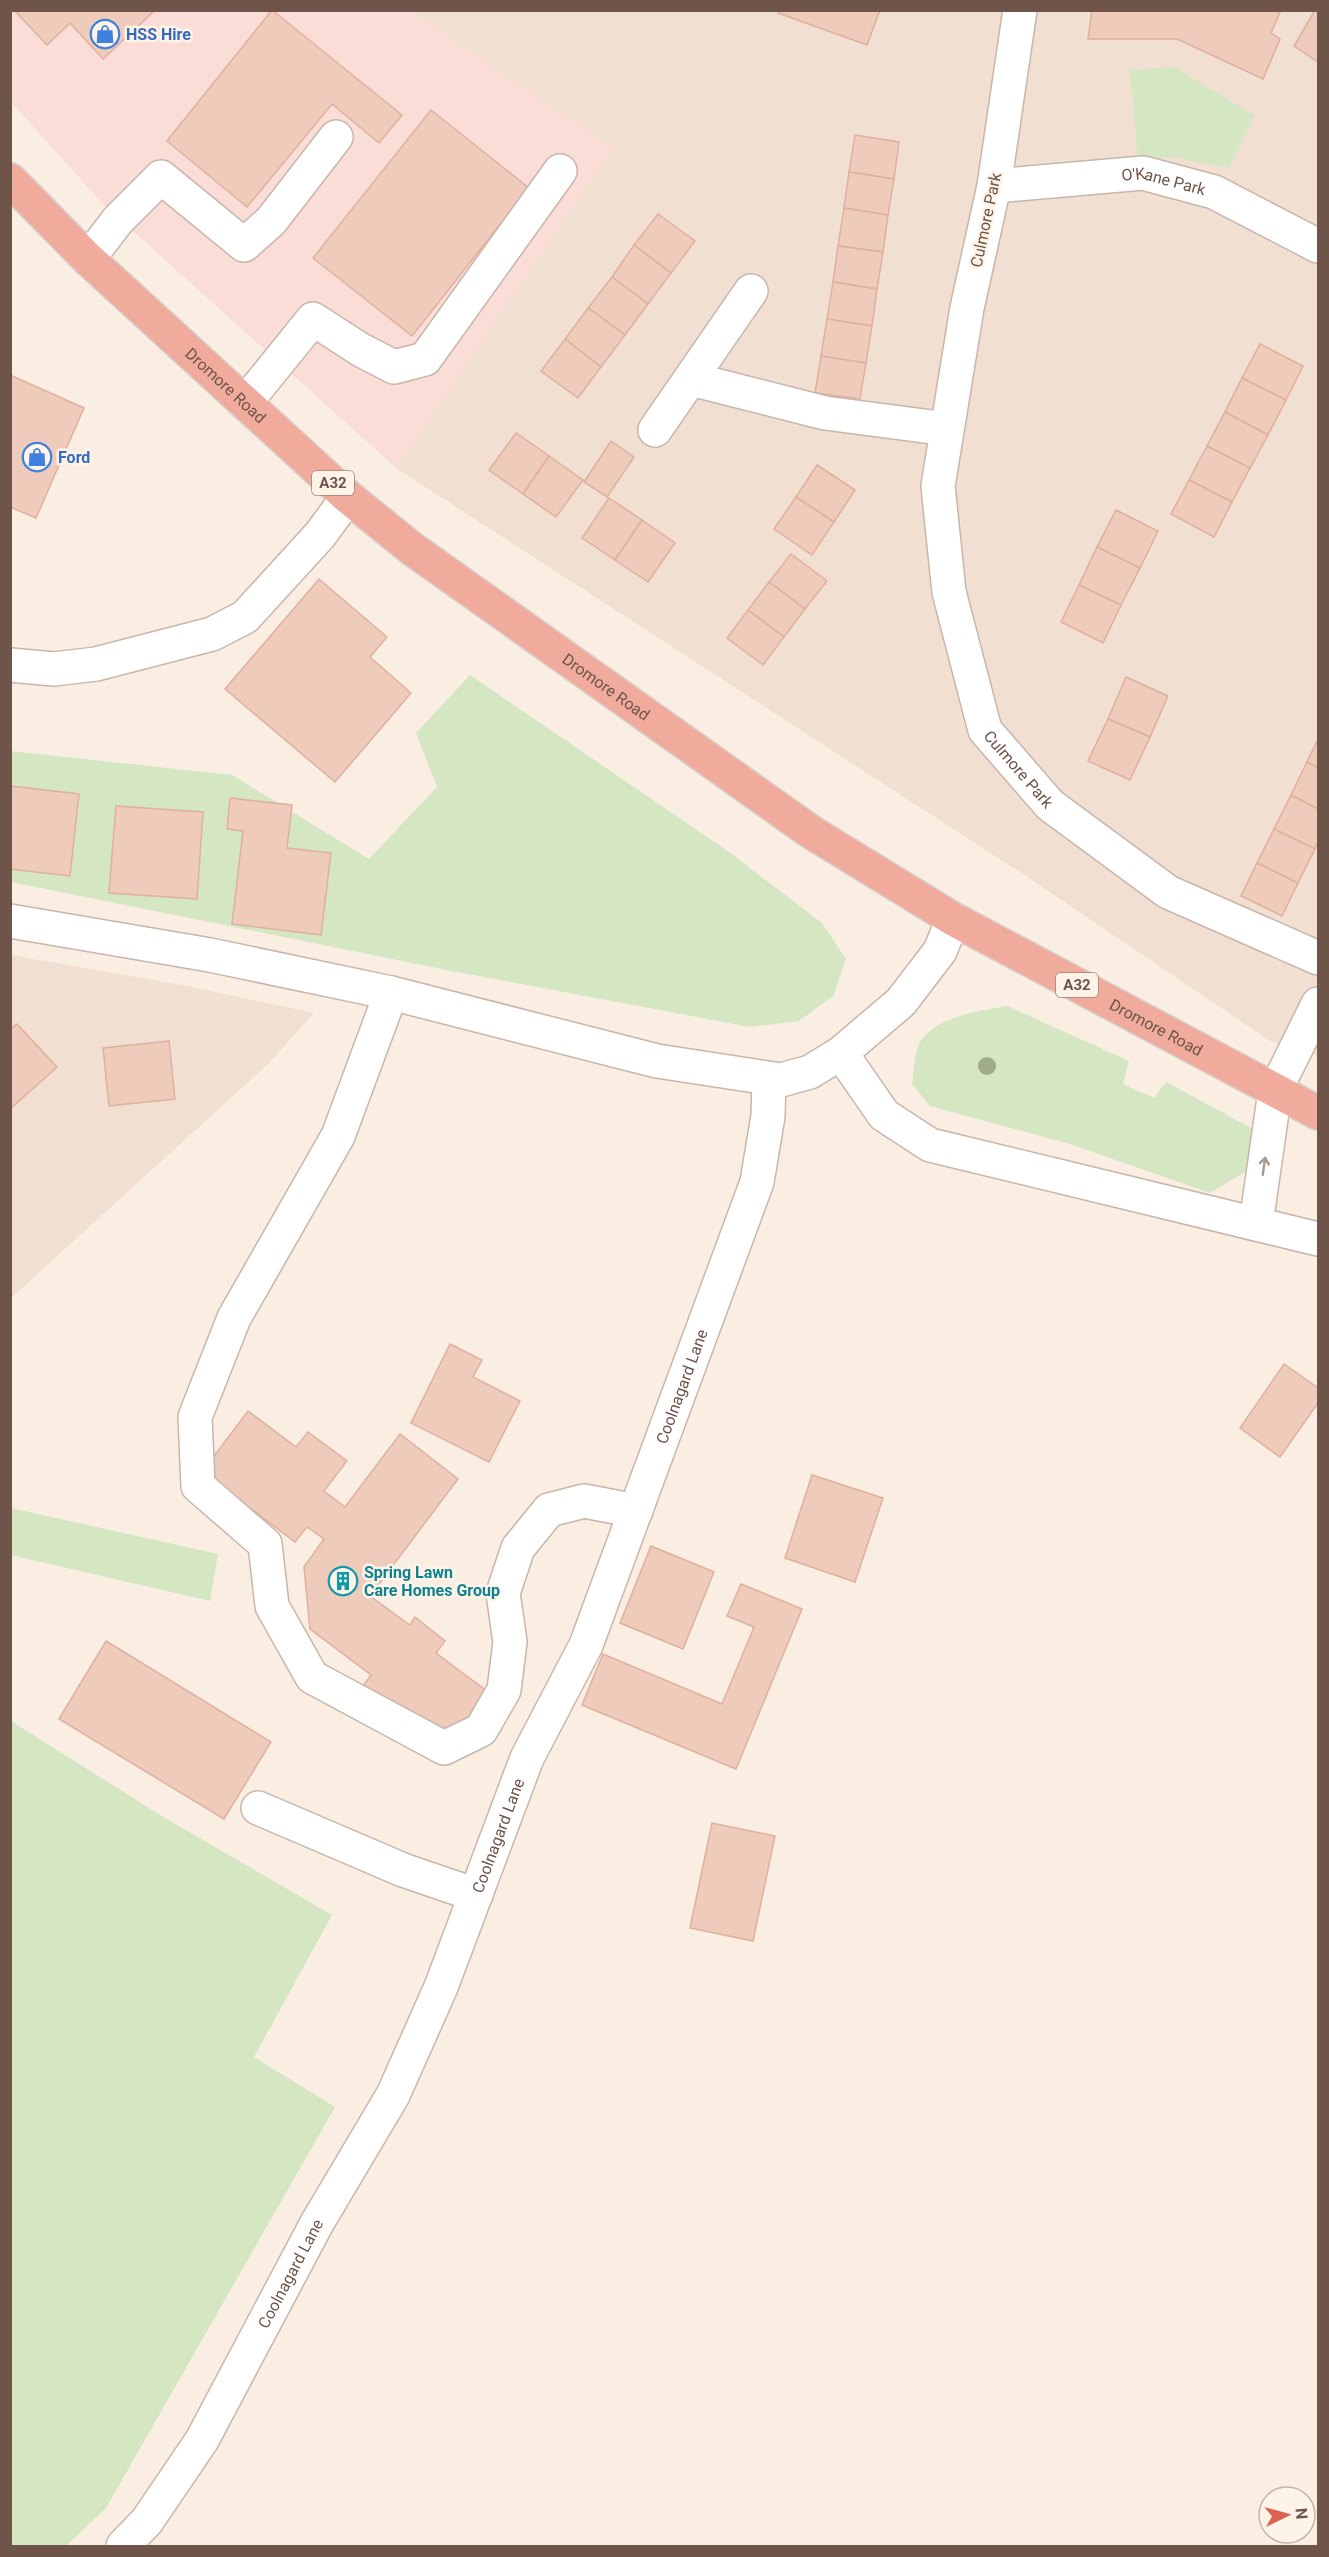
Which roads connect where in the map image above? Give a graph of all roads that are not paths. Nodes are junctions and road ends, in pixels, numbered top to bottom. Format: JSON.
{"nodes":[{"id":1,"x":1020,"y":10,"type":"edge"},
{"id":2,"x":336,"y":137,"type":"dead end"},
{"id":3,"x":560,"y":171,"type":"dead end"},
{"id":4,"x":10,"y":180,"type":"edge"},
{"id":5,"x":994,"y":186,"type":"junction"},
{"id":6,"x":1318,"y":246,"type":"edge"},
{"id":7,"x":88,"y":259,"type":"junction"},
{"id":8,"x":752,"y":291,"type":"dead end"},
{"id":9,"x":690,"y":379,"type":"junction"},
{"id":10,"x":245,"y":402,"type":"junction"},
{"id":11,"x":655,"y":429,"type":"dead end"},
{"id":12,"x":947,"y":429,"type":"junction"},
{"id":13,"x":348,"y":497,"type":"junction"},
{"id":14,"x":10,"y":665,"type":"edge"},
{"id":15,"x":953,"y":919,"type":"junction"},
{"id":16,"x":10,"y":921,"type":"edge"},
{"id":17,"x":1318,"y":958,"type":"edge"},
{"id":18,"x":391,"y":993,"type":"junction"},
{"id":19,"x":1318,"y":1004,"type":"edge"},
{"id":20,"x":841,"y":1053,"type":"junction"},
{"id":21,"x":769,"y":1079,"type":"junction"},
{"id":22,"x":1275,"y":1092,"type":"junction"},
{"id":23,"x":1318,"y":1113,"type":"edge"},
{"id":24,"x":1256,"y":1224,"type":"junction"},
{"id":25,"x":1318,"y":1239,"type":"edge"},
{"id":26,"x":636,"y":1511,"type":"junction"},
{"id":27,"x":258,"y":1808,"type":"dead end"},
{"id":28,"x":476,"y":1895,"type":"junction"},
{"id":29,"x":123,"y":2547,"type":"edge"}],
"edges":[{"from":1,"to":5,"type":"street","name":"Culmore Park"},
{"from":2,"to":7,"type":"street"},
{"from":3,"to":10,"type":"street"},
{"from":4,"to":7,"type":"highway","name":"Dromore Road","number":"A32"},
{"from":5,"to":6,"type":"street","name":"O'Kane Park"},
{"from":5,"to":12,"type":"street","name":"Culmore Park"},
{"from":7,"to":10,"type":"highway","name":"Dromore Road","number":"A32"},
{"from":8,"to":9,"type":"street"},
{"from":9,"to":11,"type":"street"},
{"from":9,"to":12,"type":"street"},
{"from":10,"to":13,"type":"highway","name":"Dromore Road","number":"A32"},
{"from":12,"to":17,"type":"street","name":"Culmore Park"},
{"from":13,"to":14,"type":"street"},
{"from":13,"to":15,"type":"highway","name":"Dromore Road","number":"A32"},
{"from":15,"to":20,"type":"street"},
{"from":15,"to":22,"type":"highway","name":"Dromore Road","number":"A32"},
{"from":16,"to":18,"type":"street"},
{"from":18,"to":21,"type":"street"},
{"from":18,"to":26,"type":"street"},
{"from":19,"to":22,"type":"street"},
{"from":20,"to":21,"type":"street"},
{"from":20,"to":24,"type":"street"},
{"from":21,"to":26,"type":"street","name":"Coolnagard Lane"},
{"from":22,"to":23,"type":"highway","name":"Dromore Road","number":"A32"},
{"from":24,"to":22,"type":"street","one_way":true},
{"from":24,"to":25,"type":"street"},
{"from":26,"to":28,"type":"street","name":"Coolnagard Lane"},
{"from":27,"to":28,"type":"street"},
{"from":28,"to":29,"type":"street","name":"Coolnagard Lane"}]}
